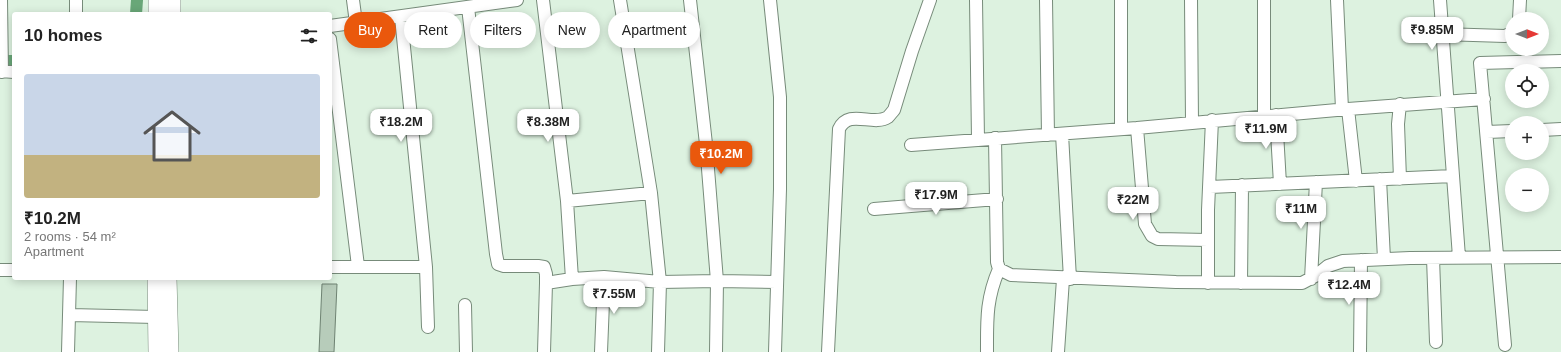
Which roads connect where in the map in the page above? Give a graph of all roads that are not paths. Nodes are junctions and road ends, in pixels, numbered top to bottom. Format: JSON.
{"nodes":[{"id":1,"x":1,"y":0,"type":"edge"},
{"id":2,"x":76,"y":0,"type":"edge"},
{"id":3,"x":156,"y":0,"type":"edge"},
{"id":4,"x":172,"y":0,"type":"edge"},
{"id":5,"x":354,"y":0,"type":"edge"},
{"id":6,"x":510,"y":0,"type":"edge"},
{"id":7,"x":543,"y":0,"type":"edge"},
{"id":8,"x":620,"y":0,"type":"edge"},
{"id":9,"x":690,"y":0,"type":"edge"},
{"id":10,"x":770,"y":0,"type":"edge"},
{"id":11,"x":930,"y":0,"type":"edge"},
{"id":12,"x":976,"y":0,"type":"edge"},
{"id":13,"x":1046,"y":0,"type":"edge"},
{"id":14,"x":1121,"y":0,"type":"edge"},
{"id":15,"x":1191,"y":0,"type":"edge"},
{"id":16,"x":1264,"y":0,"type":"edge"},
{"id":17,"x":1337,"y":0,"type":"edge"},
{"id":18,"x":1440,"y":0,"type":"edge"},
{"id":19,"x":1520,"y":0,"type":"edge"},
{"id":20,"x":440,"y":6,"type":"edge"},
{"id":21,"x":468,"y":7,"type":"junction"},
{"id":22,"x":76,"y":12,"type":"edge"},
{"id":23,"x":157,"y":12,"type":"edge"},
{"id":24,"x":172,"y":12,"type":"edge"},
{"id":25,"x":355,"y":12,"type":"edge"},
{"id":26,"x":1520,"y":12,"type":"edge"},
{"id":27,"x":401,"y":17,"type":"junction"},
{"id":28,"x":396,"y":18,"type":"edge"},
{"id":29,"x":344,"y":24,"type":"edge"},
{"id":30,"x":332,"y":26,"type":"edge"},
{"id":31,"x":1442,"y":34,"type":"junction"},
{"id":32,"x":1505,"y":36,"type":"edge"},
{"id":33,"x":332,"y":55,"type":"edge"},
{"id":34,"x":1561,"y":61,"type":"edge"},
{"id":35,"x":5,"y":72,"type":"edge"},
{"id":36,"x":1484,"y":99,"type":"junction"},
{"id":37,"x":1448,"y":101,"type":"junction"},
{"id":38,"x":1400,"y":104,"type":"junction"},
{"id":39,"x":1345,"y":109,"type":"junction"},
{"id":40,"x":1276,"y":115,"type":"junction"},
{"id":41,"x":1264,"y":116,"type":"junction"},
{"id":42,"x":1212,"y":120,"type":"junction"},
{"id":43,"x":1192,"y":122,"type":"junction"},
{"id":44,"x":1137,"y":128,"type":"junction"},
{"id":45,"x":1121,"y":129,"type":"junction"},
{"id":46,"x":1561,"y":129,"type":"edge"},
{"id":47,"x":1549,"y":130,"type":"edge"},
{"id":48,"x":1505,"y":131,"type":"edge"},
{"id":49,"x":1487,"y":132,"type":"junction"},
{"id":50,"x":1062,"y":134,"type":"junction"},
{"id":51,"x":1048,"y":135,"type":"junction"},
{"id":52,"x":995,"y":138,"type":"junction"},
{"id":53,"x":978,"y":139,"type":"junction"},
{"id":54,"x":911,"y":145,"type":"dead end"},
{"id":55,"x":1454,"y":176,"type":"junction"},
{"id":56,"x":1400,"y":178,"type":"junction"},
{"id":57,"x":1380,"y":180,"type":"junction"},
{"id":58,"x":1356,"y":181,"type":"junction"},
{"id":59,"x":1316,"y":182,"type":"junction"},
{"id":60,"x":1280,"y":184,"type":"junction"},
{"id":61,"x":1242,"y":185,"type":"junction"},
{"id":62,"x":1210,"y":187,"type":"junction"},
{"id":63,"x":651,"y":193,"type":"junction"},
{"id":64,"x":996,"y":199,"type":"junction"},
{"id":65,"x":567,"y":202,"type":"junction"},
{"id":66,"x":874,"y":209,"type":"dead end"},
{"id":67,"x":1208,"y":240,"type":"junction"},
{"id":68,"x":1459,"y":257,"type":"junction"},
{"id":69,"x":1498,"y":257,"type":"junction"},
{"id":70,"x":1561,"y":257,"type":"edge"},
{"id":71,"x":1433,"y":258,"type":"junction"},
{"id":72,"x":1384,"y":259,"type":"junction"},
{"id":73,"x":1361,"y":260,"type":"junction"},
{"id":74,"x":358,"y":266,"type":"junction"},
{"id":75,"x":426,"y":266,"type":"junction"},
{"id":76,"x":332,"y":267,"type":"edge"},
{"id":77,"x":0,"y":270,"type":"edge"},
{"id":78,"x":12,"y":270,"type":"edge"},
{"id":79,"x":999,"y":270,"type":"junction"},
{"id":80,"x":604,"y":277,"type":"junction"},
{"id":81,"x":572,"y":279,"type":"junction"},
{"id":82,"x":1067,"y":279,"type":"junction"},
{"id":83,"x":1311,"y":279,"type":"junction"},
{"id":84,"x":70,"y":280,"type":"edge"},
{"id":85,"x":156,"y":280,"type":"edge"},
{"id":86,"x":168,"y":280,"type":"edge"},
{"id":87,"x":717,"y":281,"type":"junction"},
{"id":88,"x":660,"y":282,"type":"junction"},
{"id":89,"x":776,"y":282,"type":"junction"},
{"id":90,"x":546,"y":283,"type":"junction"},
{"id":91,"x":1208,"y":283,"type":"junction"},
{"id":92,"x":1241,"y":283,"type":"junction"},
{"id":93,"x":465,"y":305,"type":"dead end"},
{"id":94,"x":70,"y":315,"type":"junction"},
{"id":95,"x":156,"y":317,"type":"junction"},
{"id":96,"x":428,"y":327,"type":"dead end"},
{"id":97,"x":1436,"y":342,"type":"dead end"},
{"id":98,"x":1505,"y":345,"type":"dead end"},
{"id":99,"x":68,"y":352,"type":"edge"},
{"id":100,"x":157,"y":352,"type":"edge"},
{"id":101,"x":170,"y":352,"type":"edge"},
{"id":102,"x":466,"y":352,"type":"edge"},
{"id":103,"x":544,"y":352,"type":"edge"},
{"id":104,"x":601,"y":352,"type":"edge"},
{"id":105,"x":658,"y":352,"type":"edge"},
{"id":106,"x":716,"y":352,"type":"edge"},
{"id":107,"x":775,"y":352,"type":"edge"},
{"id":108,"x":828,"y":352,"type":"edge"},
{"id":109,"x":987,"y":352,"type":"edge"},
{"id":110,"x":1058,"y":352,"type":"edge"},
{"id":111,"x":1360,"y":352,"type":"edge"}],
"edges":[{"from":1,"to":35,"type":"street"},
{"from":2,"to":22,"type":"street"},
{"from":3,"to":23,"type":"highway"},
{"from":4,"to":24,"type":"highway"},
{"from":5,"to":25,"type":"street"},
{"from":6,"to":21,"type":"street"},
{"from":7,"to":65,"type":"street"},
{"from":8,"to":63,"type":"street"},
{"from":9,"to":87,"type":"street"},
{"from":10,"to":89,"type":"street"},
{"from":11,"to":108,"type":"street"},
{"from":12,"to":53,"type":"street"},
{"from":13,"to":51,"type":"street"},
{"from":14,"to":45,"type":"street"},
{"from":15,"to":43,"type":"street"},
{"from":16,"to":41,"type":"street"},
{"from":17,"to":39,"type":"street"},
{"from":18,"to":31,"type":"street"},
{"from":19,"to":26,"type":"street"},
{"from":20,"to":21,"type":"street"},
{"from":20,"to":27,"type":"street"},
{"from":21,"to":90,"type":"street"},
{"from":27,"to":28,"type":"street"},
{"from":27,"to":75,"type":"street"},
{"from":29,"to":30,"type":"street"},
{"from":31,"to":32,"type":"street"},
{"from":31,"to":37,"type":"street"},
{"from":33,"to":74,"type":"street"},
{"from":34,"to":36,"type":"street"},
{"from":36,"to":37,"type":"street"},
{"from":36,"to":49,"type":"street"},
{"from":37,"to":38,"type":"street"},
{"from":37,"to":55,"type":"street"},
{"from":38,"to":39,"type":"street"},
{"from":38,"to":56,"type":"street"},
{"from":39,"to":40,"type":"street"},
{"from":39,"to":58,"type":"street"},
{"from":40,"to":41,"type":"street"},
{"from":40,"to":60,"type":"street"},
{"from":41,"to":42,"type":"street"},
{"from":42,"to":43,"type":"street"},
{"from":42,"to":62,"type":"street"},
{"from":43,"to":44,"type":"street"},
{"from":44,"to":45,"type":"street"},
{"from":44,"to":67,"type":"street"},
{"from":45,"to":50,"type":"street"},
{"from":46,"to":47,"type":"street"},
{"from":48,"to":49,"type":"street"},
{"from":49,"to":69,"type":"street"},
{"from":50,"to":51,"type":"street"},
{"from":50,"to":82,"type":"street"},
{"from":51,"to":52,"type":"street"},
{"from":52,"to":53,"type":"street"},
{"from":52,"to":64,"type":"street"},
{"from":53,"to":54,"type":"street"},
{"from":55,"to":56,"type":"street"},
{"from":55,"to":68,"type":"street"},
{"from":56,"to":57,"type":"street"},
{"from":57,"to":58,"type":"street"},
{"from":57,"to":72,"type":"street"},
{"from":58,"to":59,"type":"street"},
{"from":59,"to":60,"type":"street"},
{"from":59,"to":83,"type":"street"},
{"from":60,"to":61,"type":"street"},
{"from":61,"to":62,"type":"street"},
{"from":61,"to":92,"type":"street"},
{"from":62,"to":67,"type":"street"},
{"from":63,"to":65,"type":"street"},
{"from":63,"to":88,"type":"street"},
{"from":64,"to":66,"type":"street"},
{"from":64,"to":79,"type":"street"},
{"from":65,"to":81,"type":"street"},
{"from":67,"to":91,"type":"street"},
{"from":68,"to":69,"type":"street"},
{"from":68,"to":71,"type":"street"},
{"from":69,"to":70,"type":"street"},
{"from":69,"to":98,"type":"street"},
{"from":71,"to":72,"type":"street"},
{"from":71,"to":97,"type":"street"},
{"from":72,"to":73,"type":"street"},
{"from":73,"to":83,"type":"street"},
{"from":73,"to":111,"type":"street"},
{"from":74,"to":75,"type":"street"},
{"from":74,"to":76,"type":"street"},
{"from":75,"to":96,"type":"street"},
{"from":77,"to":78,"type":"street"},
{"from":79,"to":82,"type":"street"},
{"from":79,"to":109,"type":"street"},
{"from":80,"to":81,"type":"street"},
{"from":80,"to":88,"type":"street"},
{"from":80,"to":104,"type":"street"},
{"from":81,"to":90,"type":"street"},
{"from":82,"to":91,"type":"street"},
{"from":82,"to":110,"type":"street"},
{"from":83,"to":92,"type":"street"},
{"from":84,"to":94,"type":"street"},
{"from":85,"to":95,"type":"highway"},
{"from":86,"to":101,"type":"highway"},
{"from":87,"to":88,"type":"street"},
{"from":87,"to":89,"type":"street"},
{"from":87,"to":106,"type":"street"},
{"from":88,"to":105,"type":"street"},
{"from":89,"to":107,"type":"street"},
{"from":90,"to":103,"type":"street"},
{"from":91,"to":92,"type":"street"},
{"from":93,"to":102,"type":"street"},
{"from":94,"to":95,"type":"street"},
{"from":94,"to":99,"type":"street"},
{"from":95,"to":100,"type":"highway"}]}
